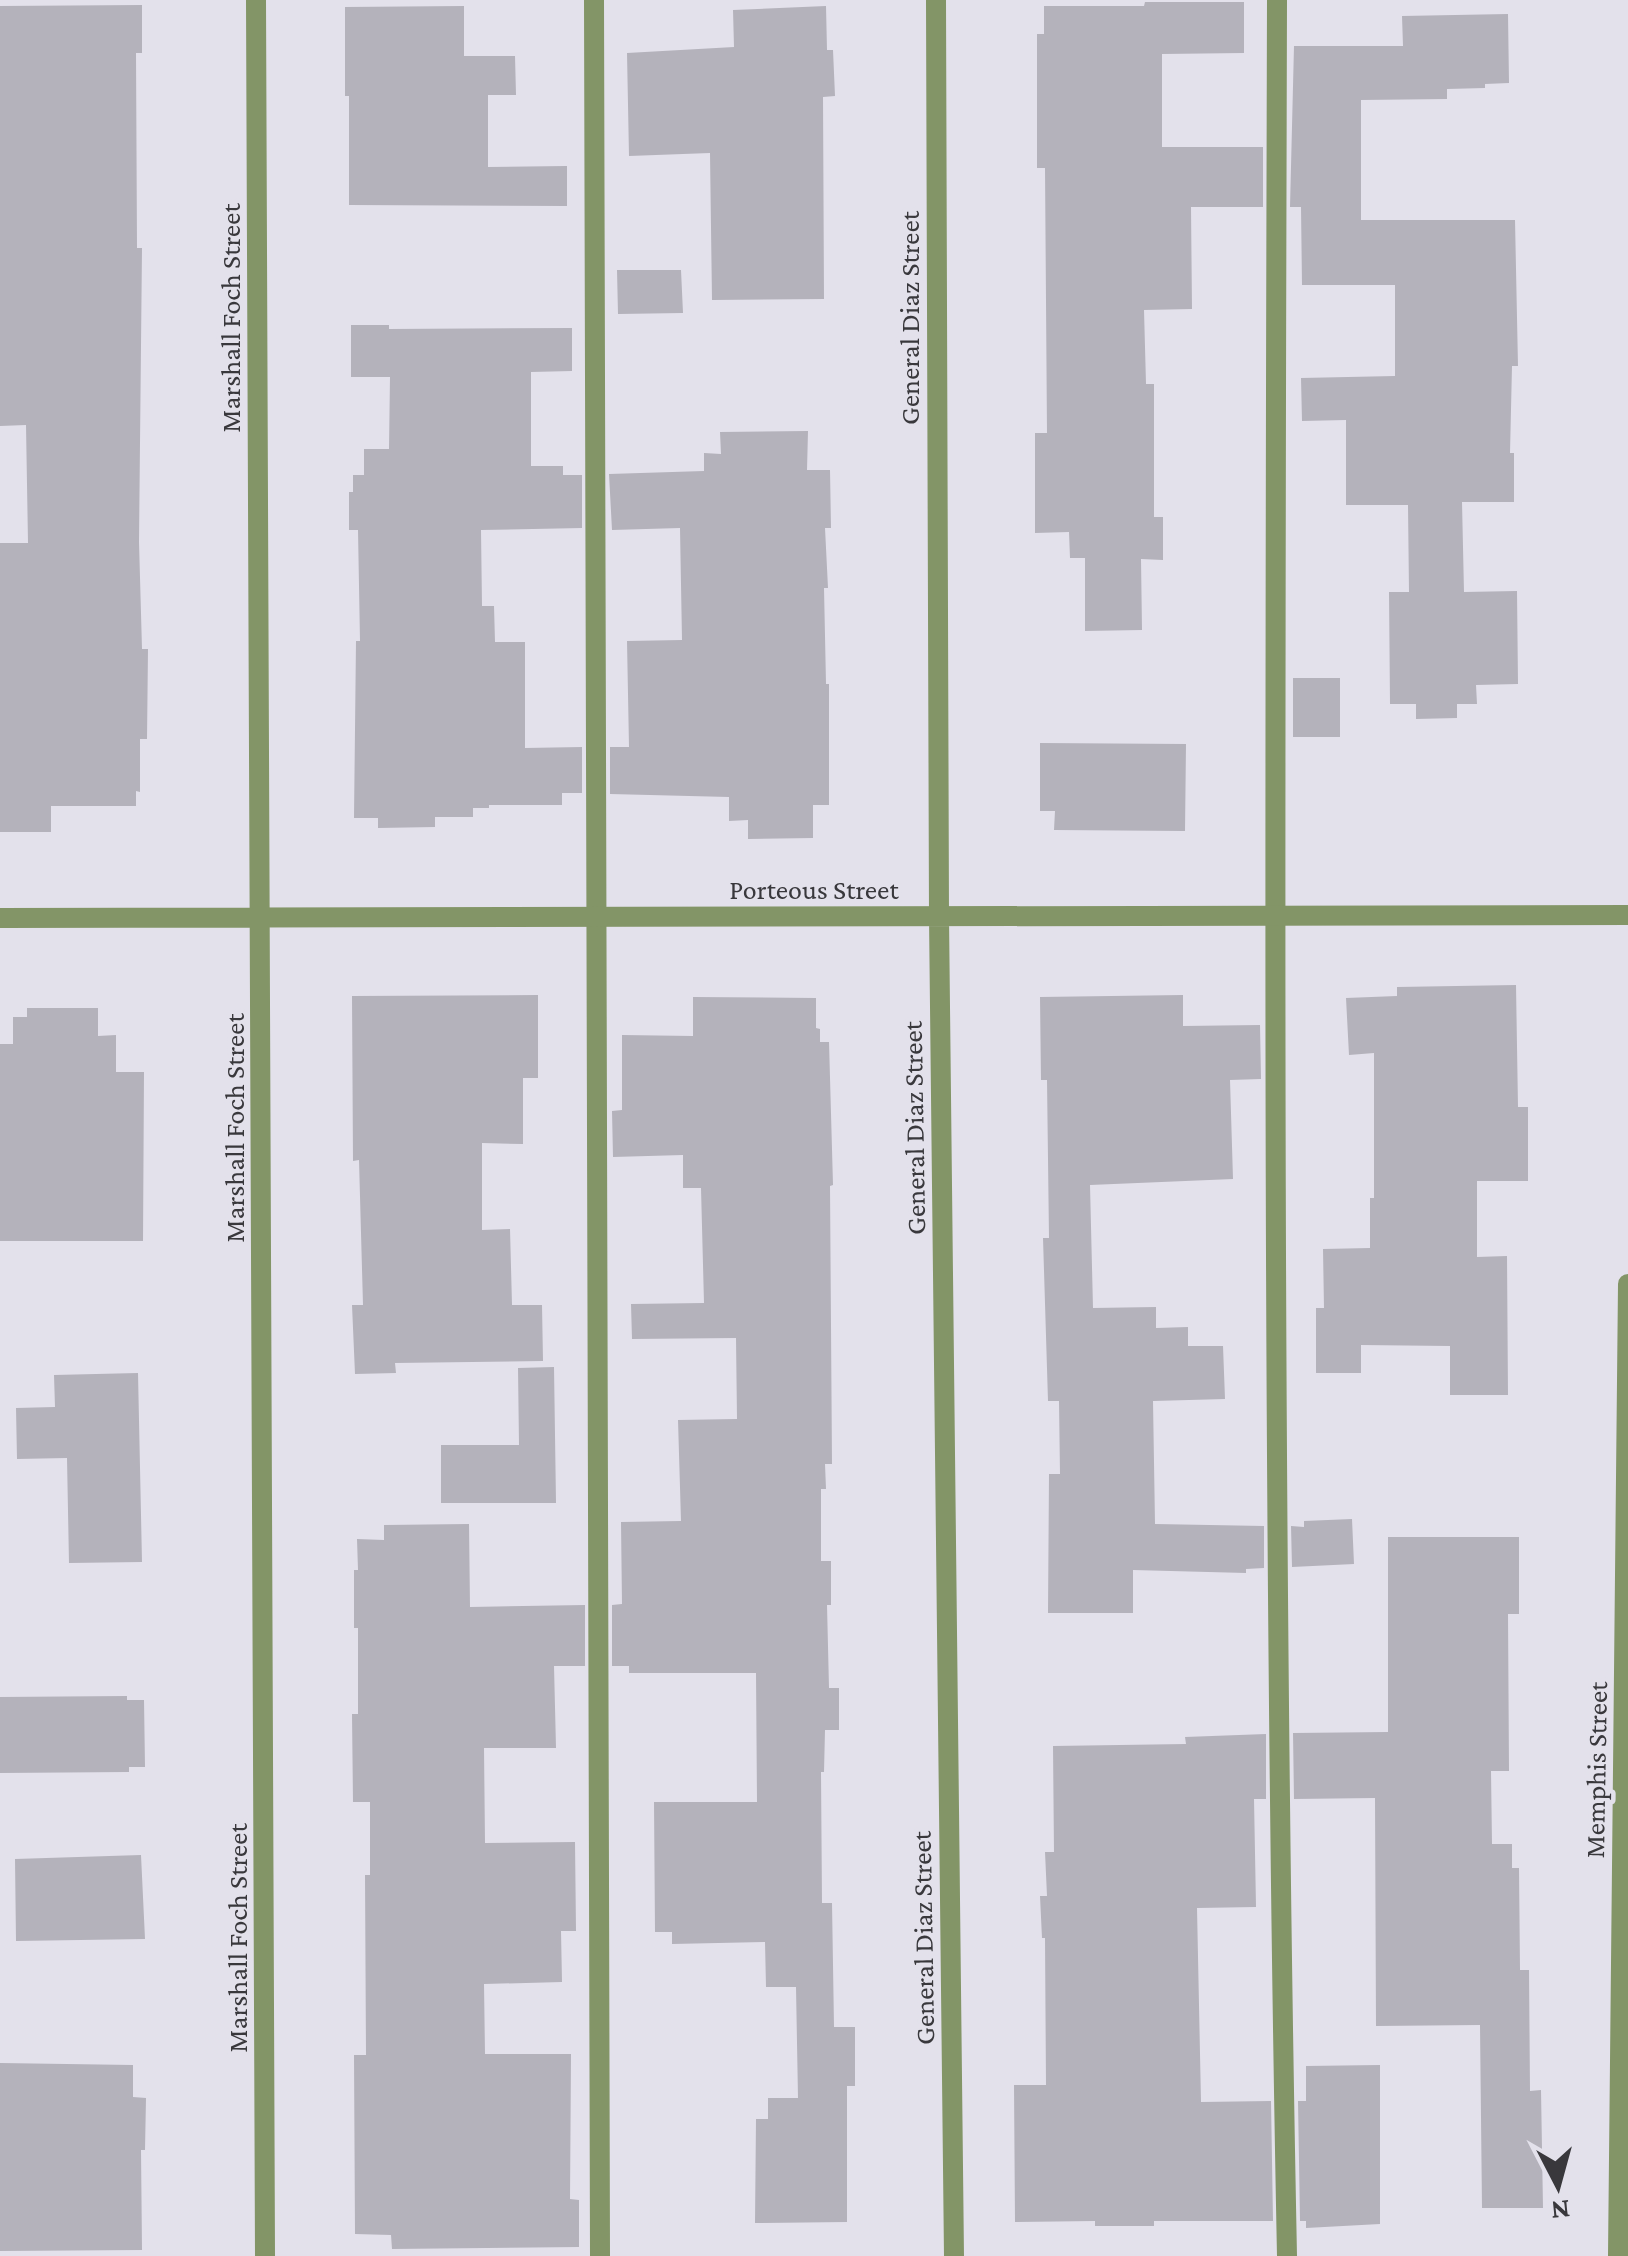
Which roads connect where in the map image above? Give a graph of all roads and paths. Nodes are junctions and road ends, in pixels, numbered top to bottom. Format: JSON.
{"nodes":[{"id":1,"x":256,"y":0,"type":"edge"},
{"id":2,"x":594,"y":0,"type":"edge"},
{"id":3,"x":936,"y":0,"type":"edge"},
{"id":4,"x":1277,"y":0,"type":"edge"},
{"id":5,"x":1628,"y":915,"type":"edge"},
{"id":6,"x":1274,"y":916,"type":"junction"},
{"id":7,"x":594,"y":917,"type":"junction"},
{"id":8,"x":939,"y":917,"type":"junction"},
{"id":9,"x":0,"y":918,"type":"edge"},
{"id":10,"x":261,"y":918,"type":"junction"},
{"id":11,"x":1628,"y":1284,"type":"edge"},
{"id":12,"x":265,"y":2256,"type":"edge"},
{"id":13,"x":600,"y":2256,"type":"edge"},
{"id":14,"x":954,"y":2256,"type":"edge"},
{"id":15,"x":1287,"y":2256,"type":"edge"},
{"id":16,"x":1618,"y":2256,"type":"edge"}],
"edges":[{"from":1,"to":10,"type":"street","name":"Marshall Foch Street"},
{"from":2,"to":7,"type":"street"},
{"from":3,"to":8,"type":"street","name":"General Diaz Street"},
{"from":4,"to":6,"type":"street"},
{"from":5,"to":6,"type":"street","name":"Porteous Street"},
{"from":6,"to":8,"type":"street","name":"Porteous Street"},
{"from":6,"to":15,"type":"street"},
{"from":7,"to":8,"type":"street","name":"Porteous Street"},
{"from":7,"to":10,"type":"street","name":"Porteous Street"},
{"from":7,"to":13,"type":"street"},
{"from":8,"to":14,"type":"street","name":"General Diaz Street"},
{"from":9,"to":10,"type":"street","name":"Porteous Street"},
{"from":10,"to":12,"type":"street","name":"Marshall Foch Street"},
{"from":11,"to":16,"type":"street","name":"Memphis Street"}]}
